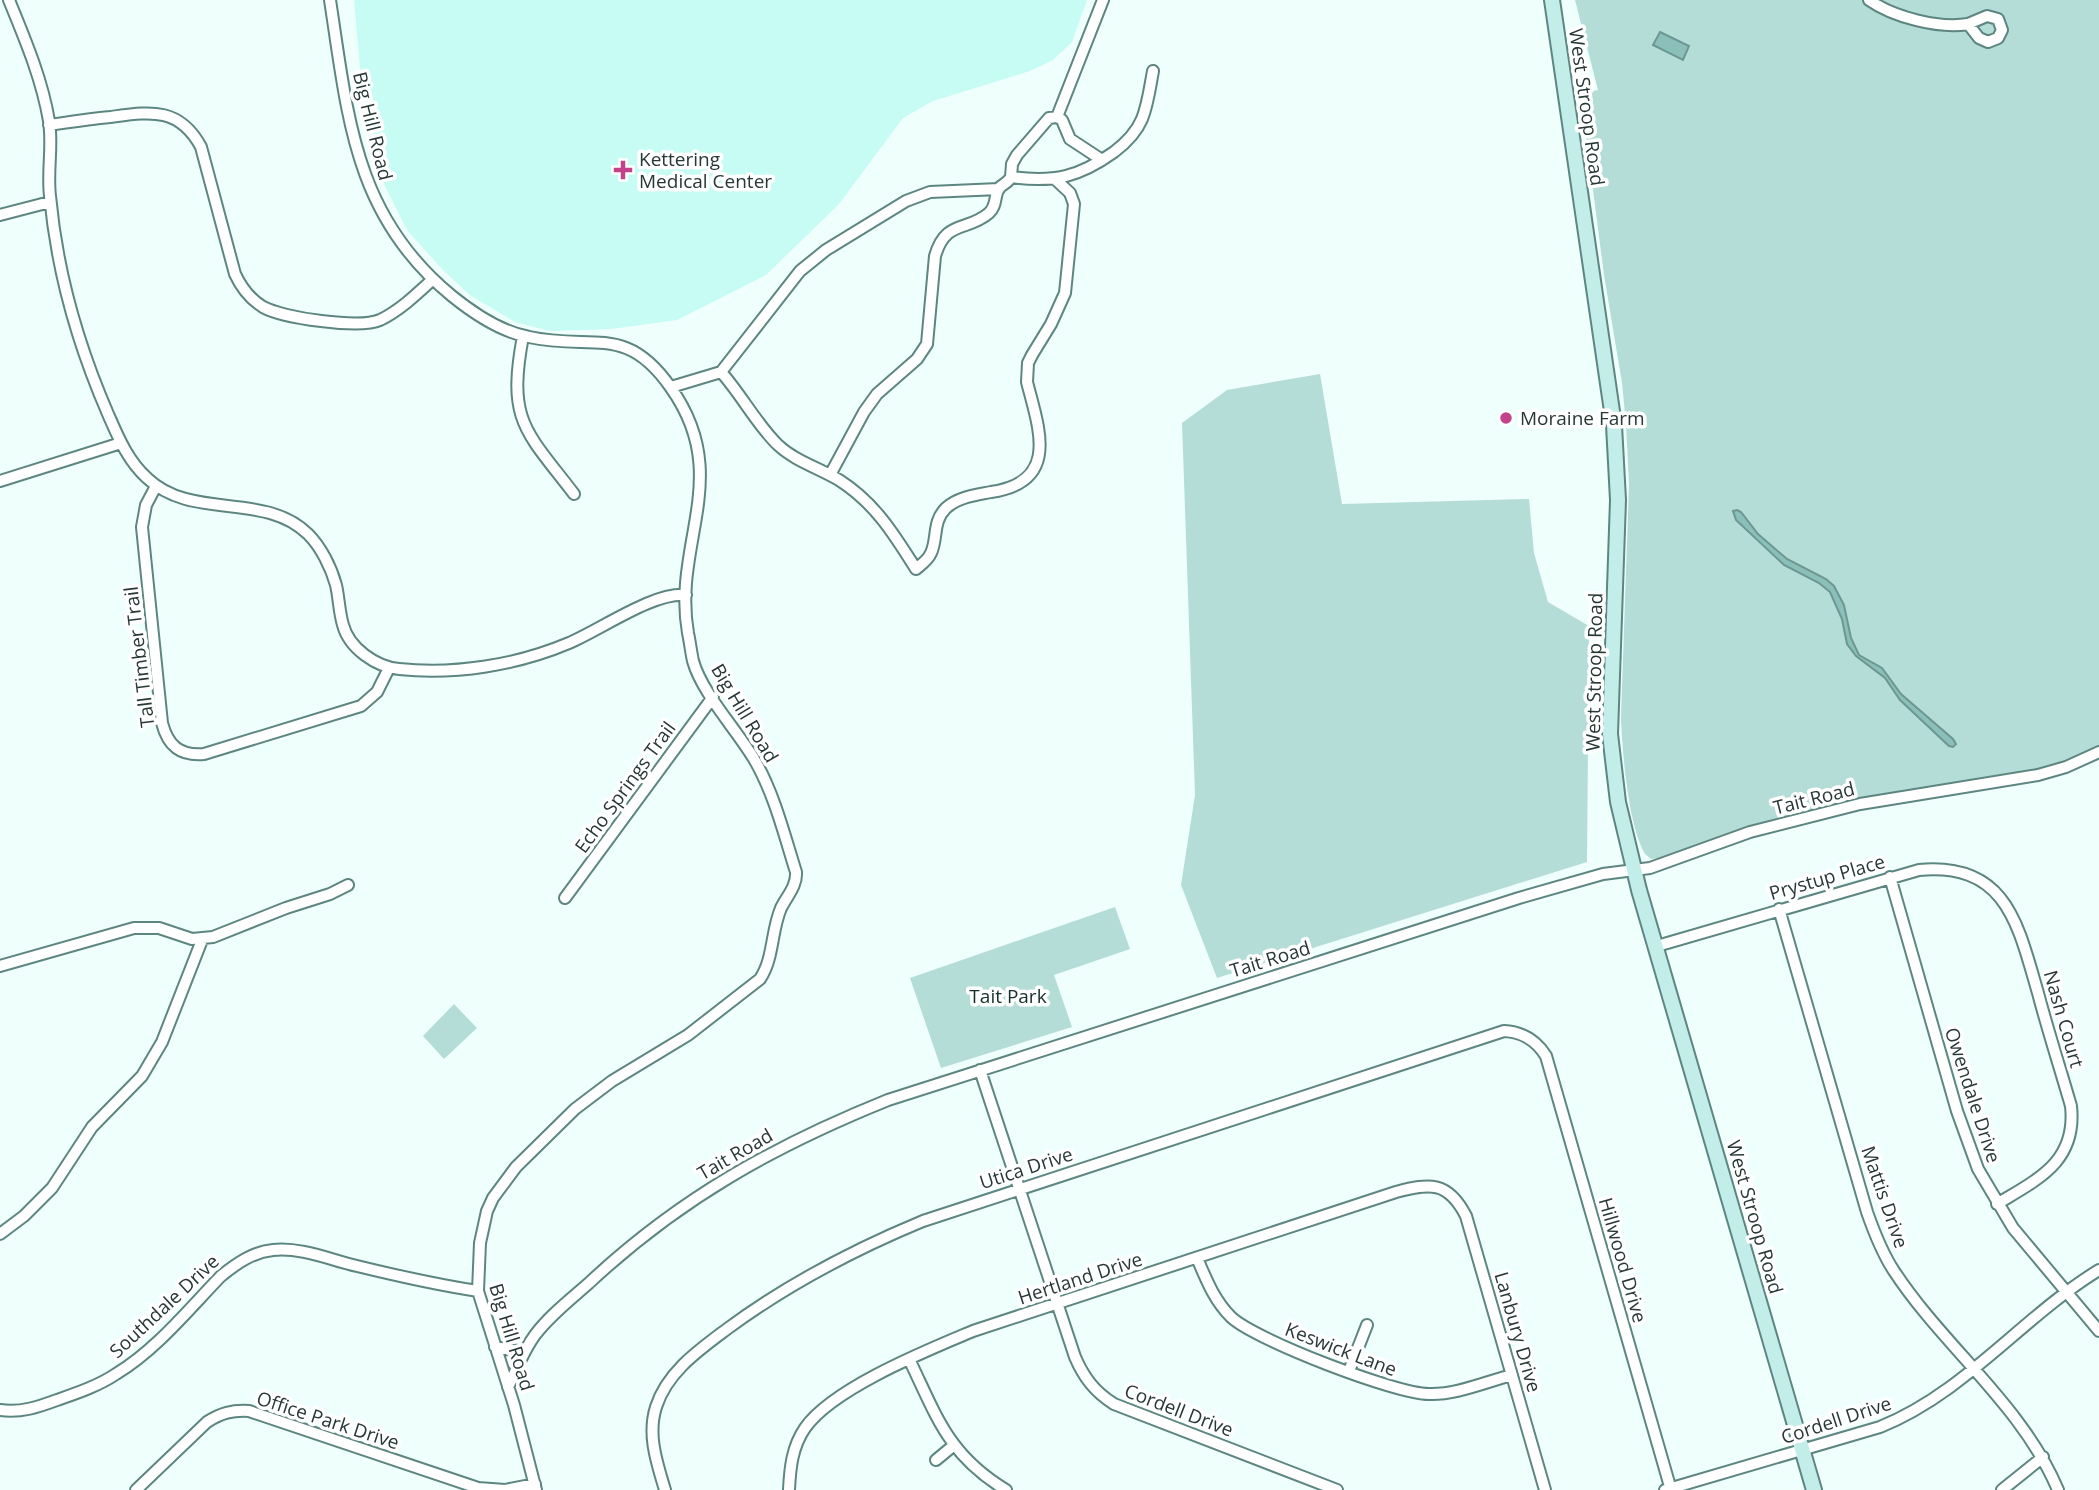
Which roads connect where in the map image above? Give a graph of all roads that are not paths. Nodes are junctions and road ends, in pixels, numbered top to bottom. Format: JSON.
{"nodes":[{"id":1,"x":9,"y":0,"type":"edge"},
{"id":2,"x":330,"y":0,"type":"edge"},
{"id":3,"x":1103,"y":0,"type":"edge"},
{"id":4,"x":1552,"y":0,"type":"edge"},
{"id":5,"x":1869,"y":0,"type":"edge"},
{"id":6,"x":1968,"y":24,"type":"dead end"},
{"id":7,"x":1153,"y":71,"type":"dead end"},
{"id":8,"x":1057,"y":117,"type":"junction"},
{"id":9,"x":49,"y":125,"type":"junction"},
{"id":10,"x":1102,"y":160,"type":"junction"},
{"id":11,"x":1012,"y":177,"type":"junction"},
{"id":12,"x":1055,"y":179,"type":"junction"},
{"id":13,"x":999,"y":189,"type":"junction"},
{"id":14,"x":50,"y":202,"type":"junction"},
{"id":15,"x":0,"y":215,"type":"edge"},
{"id":16,"x":432,"y":280,"type":"junction"},
{"id":17,"x":523,"y":336,"type":"junction"},
{"id":18,"x":721,"y":372,"type":"junction"},
{"id":19,"x":671,"y":387,"type":"junction"},
{"id":20,"x":121,"y":443,"type":"junction"},
{"id":21,"x":830,"y":475,"type":"junction"},
{"id":22,"x":0,"y":481,"type":"edge"},
{"id":23,"x":156,"y":486,"type":"junction"},
{"id":24,"x":574,"y":494,"type":"dead end"},
{"id":25,"x":686,"y":595,"type":"junction"},
{"id":26,"x":389,"y":668,"type":"junction"},
{"id":27,"x":713,"y":697,"type":"junction"},
{"id":28,"x":2099,"y":752,"type":"edge"},
{"id":29,"x":1633,"y":870,"type":"junction"},
{"id":30,"x":1889,"y":877,"type":"junction"},
{"id":31,"x":348,"y":885,"type":"dead end"},
{"id":32,"x":565,"y":898,"type":"dead end"},
{"id":33,"x":2002,"y":899,"type":"joint"},
{"id":34,"x":1779,"y":909,"type":"junction"},
{"id":35,"x":202,"y":940,"type":"junction"},
{"id":36,"x":1657,"y":946,"type":"junction"},
{"id":37,"x":0,"y":966,"type":"edge"},
{"id":38,"x":1536,"y":1042,"type":"joint"},
{"id":39,"x":980,"y":1070,"type":"junction"},
{"id":40,"x":1020,"y":1189,"type":"junction"},
{"id":41,"x":1446,"y":1191,"type":"joint"},
{"id":42,"x":1997,"y":1204,"type":"junction"},
{"id":43,"x":0,"y":1234,"type":"edge"},
{"id":44,"x":1197,"y":1258,"type":"junction"},
{"id":45,"x":2099,"y":1270,"type":"edge"},
{"id":46,"x":478,"y":1291,"type":"junction"},
{"id":47,"x":2067,"y":1292,"type":"junction"},
{"id":48,"x":1057,"y":1304,"type":"junction"},
{"id":49,"x":1367,"y":1325,"type":"dead end"},
{"id":50,"x":2099,"y":1331,"type":"edge"},
{"id":51,"x":495,"y":1346,"type":"junction"},
{"id":52,"x":523,"y":1352,"type":"junction"},
{"id":53,"x":909,"y":1359,"type":"junction"},
{"id":54,"x":1973,"y":1368,"type":"junction"},
{"id":55,"x":1349,"y":1371,"type":"junction"},
{"id":56,"x":1512,"y":1374,"type":"junction"},
{"id":57,"x":508,"y":1387,"type":"junction"},
{"id":58,"x":0,"y":1410,"type":"edge"},
{"id":59,"x":953,"y":1446,"type":"junction"},
{"id":60,"x":1802,"y":1449,"type":"junction"},
{"id":61,"x":2043,"y":1457,"type":"junction"},
{"id":62,"x":936,"y":1460,"type":"dead end"},
{"id":63,"x":536,"y":1487,"type":"edge"},
{"id":64,"x":1669,"y":1489,"type":"edge"},
{"id":65,"x":136,"y":1490,"type":"edge"},
{"id":66,"x":665,"y":1490,"type":"edge"},
{"id":67,"x":789,"y":1490,"type":"edge"},
{"id":68,"x":1006,"y":1490,"type":"edge"},
{"id":69,"x":1337,"y":1490,"type":"edge"},
{"id":70,"x":1545,"y":1490,"type":"edge"},
{"id":71,"x":1814,"y":1490,"type":"edge"},
{"id":72,"x":2002,"y":1490,"type":"edge"},
{"id":73,"x":2058,"y":1490,"type":"edge"}],
"edges":[{"from":1,"to":9,"type":"street"},
{"from":2,"to":16,"type":"street","name":"Big Hill Road"},
{"from":3,"to":8,"type":"street"},
{"from":4,"to":29,"type":"main road","name":"West Stroop Road"},
{"from":5,"to":6,"type":"street"},
{"from":7,"to":10,"type":"street"},
{"from":8,"to":10,"type":"street"},
{"from":8,"to":11,"type":"street"},
{"from":9,"to":14,"type":"street"},
{"from":9,"to":16,"type":"street"},
{"from":10,"to":12,"type":"street"},
{"from":11,"to":12,"type":"street"},
{"from":11,"to":13,"type":"street"},
{"from":12,"to":21,"type":"street"},
{"from":13,"to":18,"type":"street"},
{"from":13,"to":21,"type":"street"},
{"from":14,"to":15,"type":"street"},
{"from":14,"to":20,"type":"street"},
{"from":16,"to":17,"type":"street","name":"Big Hill Road"},
{"from":17,"to":19,"type":"street","name":"Big Hill Road"},
{"from":17,"to":24,"type":"street"},
{"from":18,"to":19,"type":"street"},
{"from":18,"to":21,"type":"street"},
{"from":19,"to":25,"type":"street","name":"Big Hill Road"},
{"from":20,"to":22,"type":"street"},
{"from":20,"to":23,"type":"street"},
{"from":23,"to":26,"type":"street"},
{"from":23,"to":26,"type":"street","name":"Tall Timber Trail"},
{"from":25,"to":26,"type":"street"},
{"from":25,"to":27,"type":"street","name":"Big Hill Road"},
{"from":27,"to":32,"type":"street","name":"Echo Springs Trail"},
{"from":27,"to":46,"type":"street","name":"Big Hill Road"},
{"from":28,"to":29,"type":"street","name":"Tait Road"},
{"from":29,"to":36,"type":"main road","name":"West Stroop Road"},
{"from":29,"to":39,"type":"street","name":"Tait Road"},
{"from":30,"to":33,"type":"street","name":"Prystup Place"},
{"from":30,"to":34,"type":"street","name":"Prystup Place"},
{"from":30,"to":42,"type":"street","name":"Owendale Drive"},
{"from":31,"to":35,"type":"street"},
{"from":33,"to":42,"type":"street","name":"Nash Court"},
{"from":34,"to":36,"type":"street","name":"Prystup Place"},
{"from":34,"to":54,"type":"street","name":"Mattis Drive"},
{"from":35,"to":37,"type":"street"},
{"from":35,"to":43,"type":"street"},
{"from":36,"to":60,"type":"main road","name":"West Stroop Road"},
{"from":38,"to":40,"type":"street","name":"Utica Drive"},
{"from":38,"to":64,"type":"street","name":"Hillwood Drive"},
{"from":39,"to":40,"type":"street","name":"Cordell Drive"},
{"from":39,"to":52,"type":"street","name":"Tait Road"},
{"from":40,"to":48,"type":"street","name":"Cordell Drive"},
{"from":40,"to":66,"type":"street","name":"Utica Drive"},
{"from":41,"to":44,"type":"street","name":"Hertland Drive"},
{"from":41,"to":56,"type":"street","name":"Lanbury Drive"},
{"from":42,"to":47,"type":"street","name":"Owendale Drive"},
{"from":44,"to":48,"type":"street","name":"Hertland Drive"},
{"from":44,"to":55,"type":"street","name":"Keswick Lane"},
{"from":45,"to":47,"type":"street","name":"Cordell Drive"},
{"from":46,"to":51,"type":"street","name":"Big Hill Road"},
{"from":46,"to":58,"type":"street","name":"Southdale Drive"},
{"from":47,"to":50,"type":"street","name":"Owendale Drive"},
{"from":47,"to":54,"type":"street","name":"Cordell Drive"},
{"from":48,"to":53,"type":"street","name":"Hertland Drive"},
{"from":48,"to":69,"type":"street","name":"Cordell Drive"},
{"from":49,"to":55,"type":"street"},
{"from":51,"to":52,"type":"street"},
{"from":51,"to":57,"type":"street","name":"Big Hill Road"},
{"from":52,"to":57,"type":"street","name":"Tait Road"},
{"from":53,"to":59,"type":"street"},
{"from":53,"to":67,"type":"street","name":"Hertland Drive"},
{"from":54,"to":60,"type":"street","name":"Cordell Drive"},
{"from":54,"to":61,"type":"street","name":"Mattis Drive"},
{"from":55,"to":56,"type":"street","name":"Keswick Lane"},
{"from":56,"to":70,"type":"street","name":"Lanbury Drive"},
{"from":57,"to":63,"type":"street","name":"Big Hill Road"},
{"from":59,"to":62,"type":"street"},
{"from":59,"to":68,"type":"street"},
{"from":60,"to":64,"type":"street","name":"Cordell Drive"},
{"from":60,"to":71,"type":"main road","name":"West Stroop Road"},
{"from":61,"to":72,"type":"street"},
{"from":61,"to":73,"type":"street","name":"Mattis Drive"},
{"from":63,"to":65,"type":"street","name":"Office Park Drive"}]}
